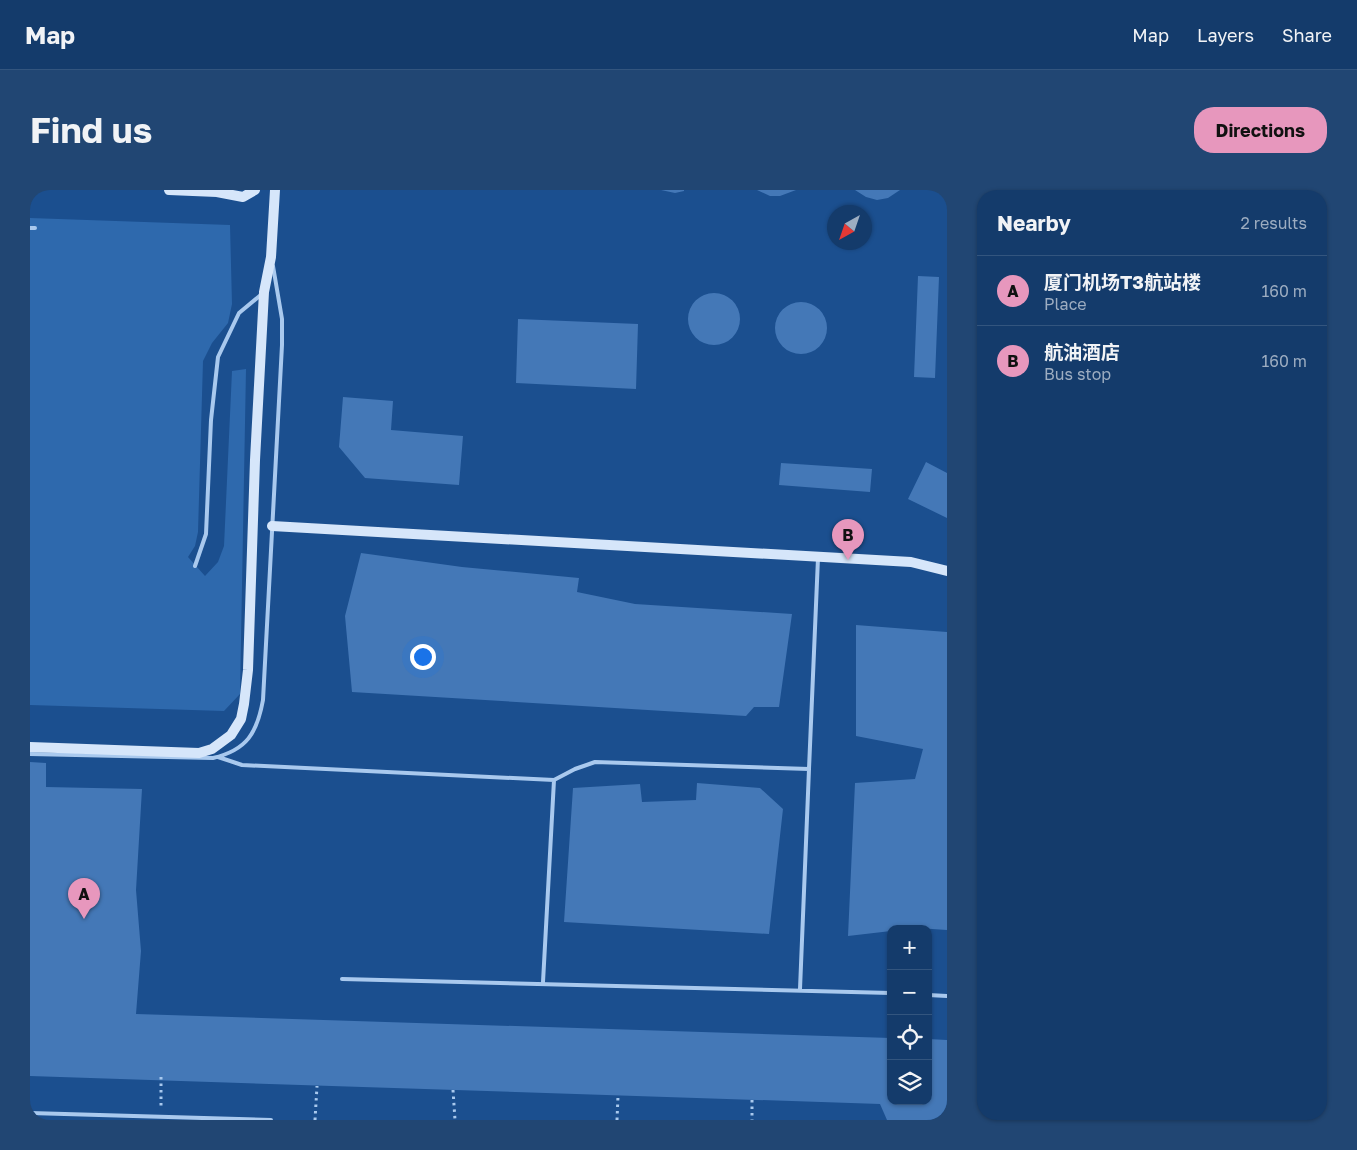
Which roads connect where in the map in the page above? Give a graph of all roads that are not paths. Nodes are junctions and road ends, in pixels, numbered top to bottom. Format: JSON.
{"nodes":[{"id":1,"x":169,"y":190,"type":"edge"},
{"id":2,"x":255,"y":190,"type":"edge"},
{"id":3,"x":275,"y":190,"type":"edge"},
{"id":4,"x":30,"y":228,"type":"edge"},
{"id":5,"x":35,"y":228,"type":"dead end"},
{"id":6,"x":271,"y":257,"type":"junction"},
{"id":7,"x":264,"y":292,"type":"junction"},
{"id":8,"x":272,"y":526,"type":"junction"},
{"id":9,"x":818,"y":558,"type":"junction"},
{"id":10,"x":195,"y":566,"type":"dead end"},
{"id":11,"x":947,"y":571,"type":"edge"},
{"id":12,"x":30,"y":748,"type":"edge"},
{"id":13,"x":30,"y":754,"type":"edge"},
{"id":14,"x":218,"y":757,"type":"junction"},
{"id":15,"x":808,"y":769,"type":"junction"},
{"id":16,"x":554,"y":780,"type":"junction"},
{"id":17,"x":342,"y":979,"type":"dead end"},
{"id":18,"x":543,"y":982,"type":"junction"},
{"id":19,"x":800,"y":990,"type":"junction"},
{"id":20,"x":887,"y":993,"type":"edge"},
{"id":21,"x":932,"y":995,"type":"edge"},
{"id":22,"x":947,"y":996,"type":"edge"},
{"id":23,"x":30,"y":1113,"type":"edge"},
{"id":24,"x":271,"y":1120,"type":"edge"}],
"edges":[{"from":1,"to":2,"type":"main road"},
{"from":3,"to":6,"type":"main road"},
{"from":4,"to":5,"type":"lane"},
{"from":6,"to":7,"type":"main road"},
{"from":6,"to":8,"type":"lane"},
{"from":7,"to":10,"type":"lane"},
{"from":7,"to":12,"type":"main road"},
{"from":8,"to":9,"type":"main road"},
{"from":8,"to":14,"type":"lane"},
{"from":9,"to":11,"type":"main road"},
{"from":9,"to":15,"type":"lane"},
{"from":13,"to":14,"type":"lane"},
{"from":14,"to":16,"type":"lane"},
{"from":15,"to":16,"type":"lane"},
{"from":15,"to":19,"type":"lane"},
{"from":16,"to":18,"type":"lane"},
{"from":17,"to":18,"type":"lane"},
{"from":18,"to":19,"type":"lane"},
{"from":19,"to":20,"type":"lane"},
{"from":21,"to":22,"type":"lane"},
{"from":23,"to":24,"type":"lane"}]}
